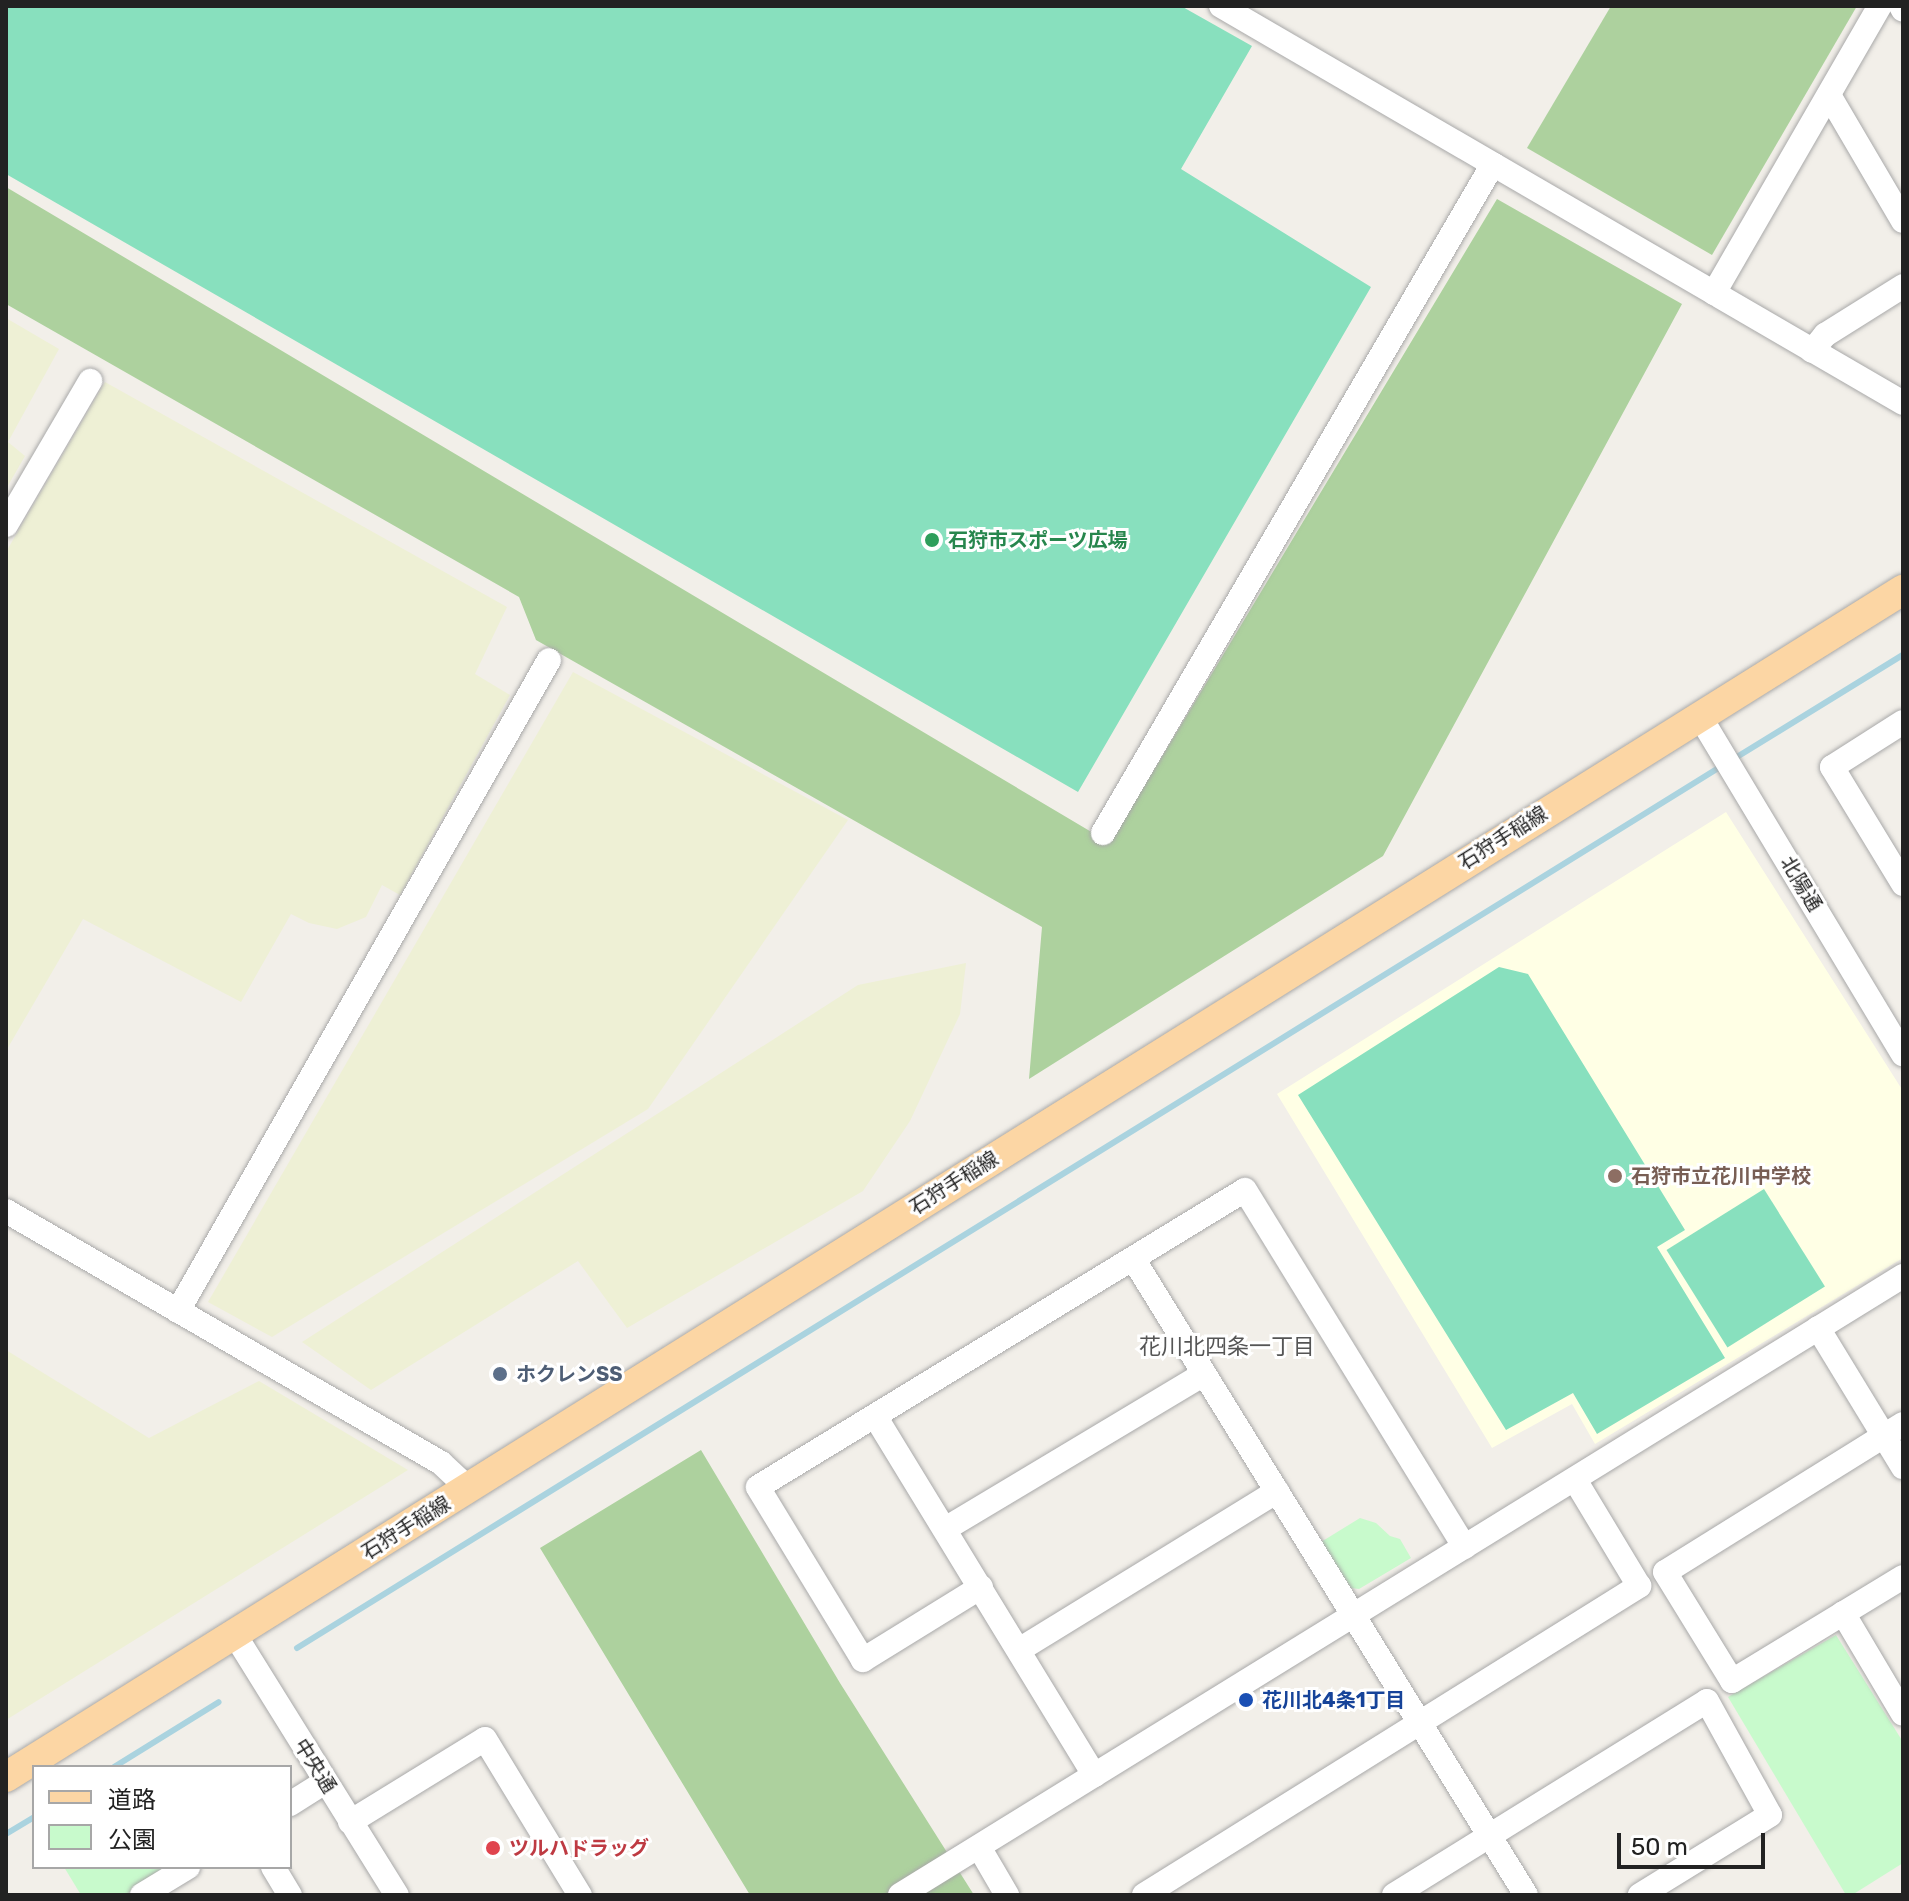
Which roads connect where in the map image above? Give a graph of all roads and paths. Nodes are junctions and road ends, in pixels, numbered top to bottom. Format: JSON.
{"nodes":[{"id":1,"x":1221,"y":6,"type":"edge"},
{"id":2,"x":1880,"y":6,"type":"edge"},
{"id":3,"x":1829,"y":95,"type":"junction"},
{"id":4,"x":1493,"y":164,"type":"junction"},
{"id":5,"x":1903,"y":221,"type":"edge"},
{"id":6,"x":1903,"y":286,"type":"edge"},
{"id":7,"x":1714,"y":293,"type":"junction"},
{"id":8,"x":1812,"y":351,"type":"junction"},
{"id":9,"x":90,"y":381,"type":"dead end"},
{"id":10,"x":1903,"y":403,"type":"edge"},
{"id":11,"x":6,"y":525,"type":"edge"},
{"id":12,"x":1903,"y":590,"type":"edge"},
{"id":13,"x":549,"y":660,"type":"dead end"},
{"id":14,"x":1699,"y":715,"type":"junction"},
{"id":15,"x":1903,"y":722,"type":"edge"},
{"id":16,"x":1103,"y":833,"type":"dead end"},
{"id":17,"x":1903,"y":884,"type":"edge"},
{"id":18,"x":1903,"y":1054,"type":"edge"},
{"id":19,"x":6,"y":1211,"type":"edge"},
{"id":20,"x":1134,"y":1260,"type":"junction"},
{"id":21,"x":1903,"y":1276,"type":"edge"},
{"id":22,"x":178,"y":1311,"type":"junction"},
{"id":23,"x":1818,"y":1328,"type":"junction"},
{"id":24,"x":1204,"y":1374,"type":"junction"},
{"id":25,"x":875,"y":1416,"type":"junction"},
{"id":26,"x":1893,"y":1430,"type":"edge"},
{"id":27,"x":1903,"y":1467,"type":"edge"},
{"id":28,"x":1575,"y":1480,"type":"junction"},
{"id":29,"x":469,"y":1489,"type":"junction"},
{"id":30,"x":1277,"y":1491,"type":"junction"},
{"id":31,"x":945,"y":1529,"type":"junction"},
{"id":32,"x":1465,"y":1547,"type":"junction"},
{"id":33,"x":1903,"y":1577,"type":"edge"},
{"id":34,"x":981,"y":1587,"type":"junction"},
{"id":35,"x":1843,"y":1613,"type":"junction"},
{"id":36,"x":1354,"y":1616,"type":"junction"},
{"id":37,"x":235,"y":1635,"type":"junction"},
{"id":38,"x":1019,"y":1650,"type":"junction"},
{"id":39,"x":1903,"y":1714,"type":"edge"},
{"id":40,"x":1419,"y":1722,"type":"junction"},
{"id":41,"x":1094,"y":1775,"type":"junction"},
{"id":42,"x":6,"y":1777,"type":"edge"},
{"id":43,"x":325,"y":1782,"type":"junction"},
{"id":44,"x":292,"y":1803,"type":"edge"},
{"id":45,"x":350,"y":1822,"type":"junction"},
{"id":46,"x":1489,"y":1835,"type":"junction"},
{"id":47,"x":979,"y":1847,"type":"junction"},
{"id":48,"x":185,"y":1869,"type":"edge"},
{"id":49,"x":274,"y":1869,"type":"edge"},
{"id":50,"x":142,"y":1895,"type":"edge"},
{"id":51,"x":290,"y":1895,"type":"edge"},
{"id":52,"x":397,"y":1895,"type":"edge"},
{"id":53,"x":580,"y":1895,"type":"edge"},
{"id":54,"x":900,"y":1895,"type":"edge"},
{"id":55,"x":1007,"y":1895,"type":"edge"},
{"id":56,"x":1144,"y":1895,"type":"edge"},
{"id":57,"x":1394,"y":1895,"type":"edge"},
{"id":58,"x":1526,"y":1895,"type":"edge"},
{"id":59,"x":1640,"y":1895,"type":"edge"}],
"edges":[{"from":1,"to":4,"type":"street"},
{"from":2,"to":3,"type":"street"},
{"from":3,"to":5,"type":"street"},
{"from":3,"to":7,"type":"street"},
{"from":4,"to":7,"type":"street"},
{"from":4,"to":16,"type":"street"},
{"from":6,"to":8,"type":"street"},
{"from":7,"to":8,"type":"street"},
{"from":8,"to":10,"type":"street"},
{"from":9,"to":11,"type":"street"},
{"from":12,"to":14,"type":"main road","name":"石狩手稲線"},
{"from":13,"to":22,"type":"street"},
{"from":14,"to":18,"type":"street","name":"北陽通"},
{"from":14,"to":29,"type":"main road","name":"石狩手稲線"},
{"from":15,"to":17,"type":"street"},
{"from":19,"to":22,"type":"street"},
{"from":20,"to":24,"type":"street"},
{"from":20,"to":25,"type":"street"},
{"from":20,"to":32,"type":"street"},
{"from":21,"to":23,"type":"street"},
{"from":22,"to":29,"type":"street"},
{"from":23,"to":26,"type":"street"},
{"from":23,"to":28,"type":"street"},
{"from":24,"to":30,"type":"street"},
{"from":24,"to":31,"type":"street"},
{"from":25,"to":31,"type":"street"},
{"from":25,"to":34,"type":"street"},
{"from":26,"to":27,"type":"street"},
{"from":26,"to":35,"type":"street"},
{"from":28,"to":32,"type":"street"},
{"from":28,"to":40,"type":"street"},
{"from":29,"to":37,"type":"main road","name":"石狩手稲線"},
{"from":30,"to":36,"type":"street"},
{"from":30,"to":38,"type":"street"},
{"from":31,"to":34,"type":"street"},
{"from":32,"to":36,"type":"street"},
{"from":33,"to":35,"type":"street"},
{"from":34,"to":38,"type":"street"},
{"from":35,"to":39,"type":"street"},
{"from":36,"to":40,"type":"street"},
{"from":36,"to":41,"type":"street"},
{"from":37,"to":42,"type":"main road","name":"石狩手稲線"},
{"from":37,"to":43,"type":"street","name":"中央通"},
{"from":38,"to":41,"type":"street"},
{"from":40,"to":46,"type":"street"},
{"from":40,"to":56,"type":"street"},
{"from":41,"to":47,"type":"street"},
{"from":43,"to":44,"type":"street"},
{"from":43,"to":45,"type":"street","name":"中央通"},
{"from":45,"to":52,"type":"street","name":"中央通"},
{"from":45,"to":53,"type":"street"},
{"from":46,"to":57,"type":"street"},
{"from":46,"to":58,"type":"street"},
{"from":46,"to":59,"type":"street"},
{"from":47,"to":54,"type":"street"},
{"from":47,"to":55,"type":"street"},
{"from":48,"to":50,"type":"street"},
{"from":49,"to":51,"type":"street"}]}
